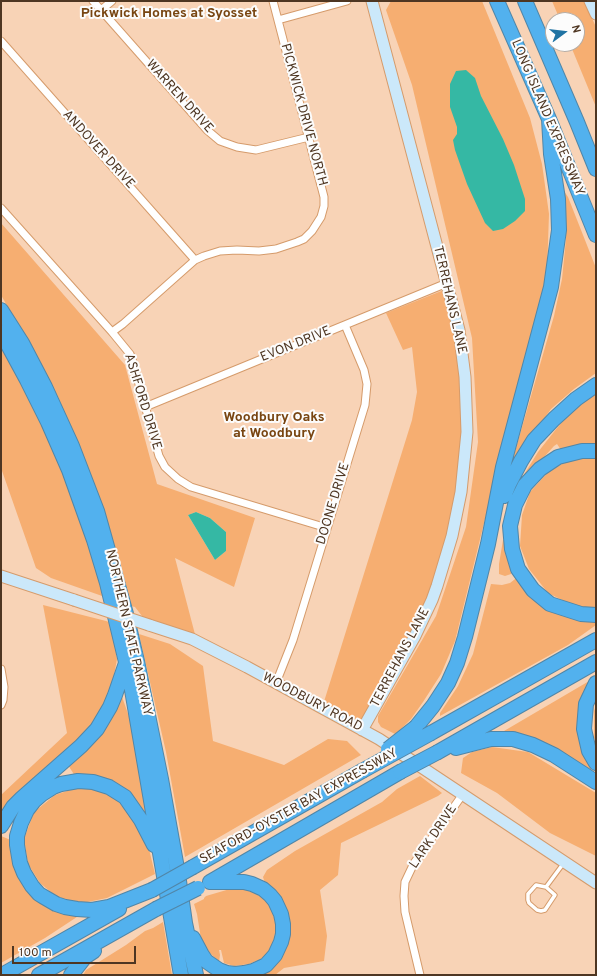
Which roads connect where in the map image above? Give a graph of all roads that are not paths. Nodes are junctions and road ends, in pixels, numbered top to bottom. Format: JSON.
{"nodes":[{"id":1,"x":93,"y":1,"type":"edge"},
{"id":2,"x":112,"y":1,"type":"edge"},
{"id":3,"x":272,"y":1,"type":"edge"},
{"id":4,"x":347,"y":1,"type":"edge"},
{"id":5,"x":372,"y":1,"type":"edge"},
{"id":6,"x":497,"y":1,"type":"edge"},
{"id":7,"x":525,"y":1,"type":"edge"},
{"id":8,"x":590,"y":1,"type":"edge"},
{"id":9,"x":101,"y":10,"type":"junction"},
{"id":10,"x":596,"y":14,"type":"edge"},
{"id":11,"x":278,"y":20,"type":"junction"},
{"id":12,"x":542,"y":39,"type":"junction"},
{"id":13,"x":1,"y":40,"type":"edge"},
{"id":14,"x":549,"y":119,"type":"junction"},
{"id":15,"x":309,"y":137,"type":"junction"},
{"id":16,"x":596,"y":148,"type":"edge"},
{"id":17,"x":596,"y":169,"type":"edge"},
{"id":18,"x":1,"y":208,"type":"edge"},
{"id":19,"x":596,"y":235,"type":"edge"},
{"id":20,"x":195,"y":260,"type":"junction"},
{"id":21,"x":447,"y":283,"type":"junction"},
{"id":22,"x":1,"y":310,"type":"edge"},
{"id":23,"x":345,"y":325,"type":"junction"},
{"id":24,"x":1,"y":332,"type":"edge"},
{"id":25,"x":112,"y":332,"type":"junction"},
{"id":26,"x":596,"y":385,"type":"edge"},
{"id":27,"x":145,"y":407,"type":"junction"},
{"id":28,"x":596,"y":451,"type":"edge"},
{"id":29,"x":327,"y":528,"type":"junction"},
{"id":30,"x":488,"y":544,"type":"junction"},
{"id":31,"x":1,"y":576,"type":"edge"},
{"id":32,"x":596,"y":615,"type":"edge"},
{"id":33,"x":596,"y":640,"type":"edge"},
{"id":34,"x":126,"y":662,"type":"junction"},
{"id":35,"x":596,"y":662,"type":"edge"},
{"id":36,"x":1,"y":669,"type":"edge"},
{"id":37,"x":276,"y":683,"type":"junction"},
{"id":38,"x":596,"y":683,"type":"edge"},
{"id":39,"x":1,"y":705,"type":"edge"},
{"id":40,"x":362,"y":730,"type":"junction"},
{"id":41,"x":438,"y":752,"type":"junction"},
{"id":42,"x":596,"y":763,"type":"edge"},
{"id":43,"x":359,"y":770,"type":"junction"},
{"id":44,"x":596,"y":782,"type":"edge"},
{"id":45,"x":463,"y":794,"type":"junction"},
{"id":46,"x":1,"y":826,"type":"edge"},
{"id":47,"x":160,"y":856,"type":"junction"},
{"id":48,"x":564,"y":862,"type":"junction"},
{"id":49,"x":596,"y":883,"type":"edge"},
{"id":50,"x":204,"y":885,"type":"junction"},
{"id":51,"x":546,"y":887,"type":"junction"},
{"id":52,"x":152,"y":890,"type":"junction"},
{"id":53,"x":156,"y":909,"type":"junction"},
{"id":54,"x":186,"y":923,"type":"junction"},
{"id":55,"x":180,"y":973,"type":"edge"},
{"id":56,"x":2,"y":975,"type":"edge"},
{"id":57,"x":39,"y":975,"type":"edge"},
{"id":58,"x":70,"y":975,"type":"edge"},
{"id":59,"x":196,"y":975,"type":"edge"},
{"id":60,"x":420,"y":975,"type":"edge"}],
"edges":[{"from":1,"to":9,"type":"street","name":"WARREN DRIVE"},
{"from":2,"to":9,"type":"street"},
{"from":3,"to":11,"type":"street","name":"PICKWICK DRIVE NORTH"},
{"from":4,"to":11,"type":"street"},
{"from":5,"to":21,"type":"main road","name":"TERREHANS LANE"},
{"from":6,"to":14,"type":"highway","name":"LONG ISLAND EXPRESSWAY"},
{"from":7,"to":12,"type":"highway","name":"LONG ISLAND EXPRESSWAY"},
{"from":8,"to":10,"type":"main road"},
{"from":9,"to":15,"type":"street","name":"WARREN DRIVE"},
{"from":11,"to":15,"type":"street","name":"PICKWICK DRIVE NORTH"},
{"from":12,"to":16,"type":"highway"},
{"from":12,"to":17,"type":"highway","name":"LONG ISLAND EXPRESSWAY"},
{"from":13,"to":20,"type":"street","name":"ANDOVER DRIVE"},
{"from":14,"to":19,"type":"highway","name":"LONG ISLAND EXPRESSWAY"},
{"from":14,"to":30,"type":"highway"},
{"from":15,"to":20,"type":"street","name":"PICKWICK DRIVE NORTH"},
{"from":18,"to":25,"type":"street","name":"ASHFORD DRIVE"},
{"from":20,"to":25,"type":"street"},
{"from":21,"to":23,"type":"street","name":"EVON DRIVE"},
{"from":21,"to":40,"type":"main road","name":"TERREHANS LANE"},
{"from":22,"to":54,"type":"highway","name":"NORTHERN STATE PARKWAY"},
{"from":23,"to":27,"type":"street","name":"EVON DRIVE"},
{"from":23,"to":29,"type":"street","name":"DOONE DRIVE"},
{"from":24,"to":34,"type":"highway","name":"NORTHERN STATE PARKWAY"},
{"from":25,"to":27,"type":"street","name":"ASHFORD DRIVE"},
{"from":26,"to":30,"type":"highway"},
{"from":27,"to":29,"type":"street","name":"ASHFORD DRIVE"},
{"from":28,"to":32,"type":"highway"},
{"from":29,"to":37,"type":"street","name":"DOONE DRIVE"},
{"from":30,"to":43,"type":"highway","bridge":true},
{"from":31,"to":37,"type":"main road","name":"WOODBURY ROAD","bridge":true},
{"from":33,"to":43,"type":"highway","name":"SEAFORD-OYSTER BAY EXPRESSWAY","bridge":true},
{"from":34,"to":46,"type":"highway"},
{"from":34,"to":47,"type":"highway","name":"NORTHERN STATE PARKWAY"},
{"from":35,"to":41,"type":"highway","name":"SEAFORD-OYSTER BAY EXPRESSWAY"},
{"from":36,"to":39,"type":"street"},
{"from":37,"to":40,"type":"main road","name":"WOODBURY ROAD"},
{"from":38,"to":42,"type":"highway"},
{"from":40,"to":45,"type":"main road","name":"WOODBURY ROAD"},
{"from":41,"to":44,"type":"highway"},
{"from":41,"to":50,"type":"highway","name":"SEAFORD-OYSTER BAY EXPRESSWAY","bridge":true},
{"from":43,"to":52,"type":"highway","name":"SEAFORD-OYSTER BAY EXPRESSWAY","bridge":true},
{"from":45,"to":48,"type":"main road","name":"WOODBURY ROAD"},
{"from":45,"to":60,"type":"street","name":"LARK DRIVE"},
{"from":47,"to":52,"type":"highway"},
{"from":47,"to":55,"type":"highway","name":"NORTHERN STATE PARKWAY"},
{"from":48,"to":49,"type":"main road","name":"WOODBURY ROAD"},
{"from":48,"to":51,"type":"lane"},
{"from":50,"to":53,"type":"highway","name":"SEAFORD-OYSTER BAY EXPRESSWAY","bridge":true},
{"from":50,"to":54,"type":"highway"},
{"from":51,"to":51,"type":"lane"},
{"from":52,"to":56,"type":"highway","name":"SEAFORD-OYSTER BAY EXPRESSWAY"},
{"from":53,"to":57,"type":"highway","name":"SEAFORD-OYSTER BAY EXPRESSWAY"},
{"from":53,"to":58,"type":"highway"},
{"from":54,"to":59,"type":"highway","name":"NORTHERN STATE PARKWAY"}]}
